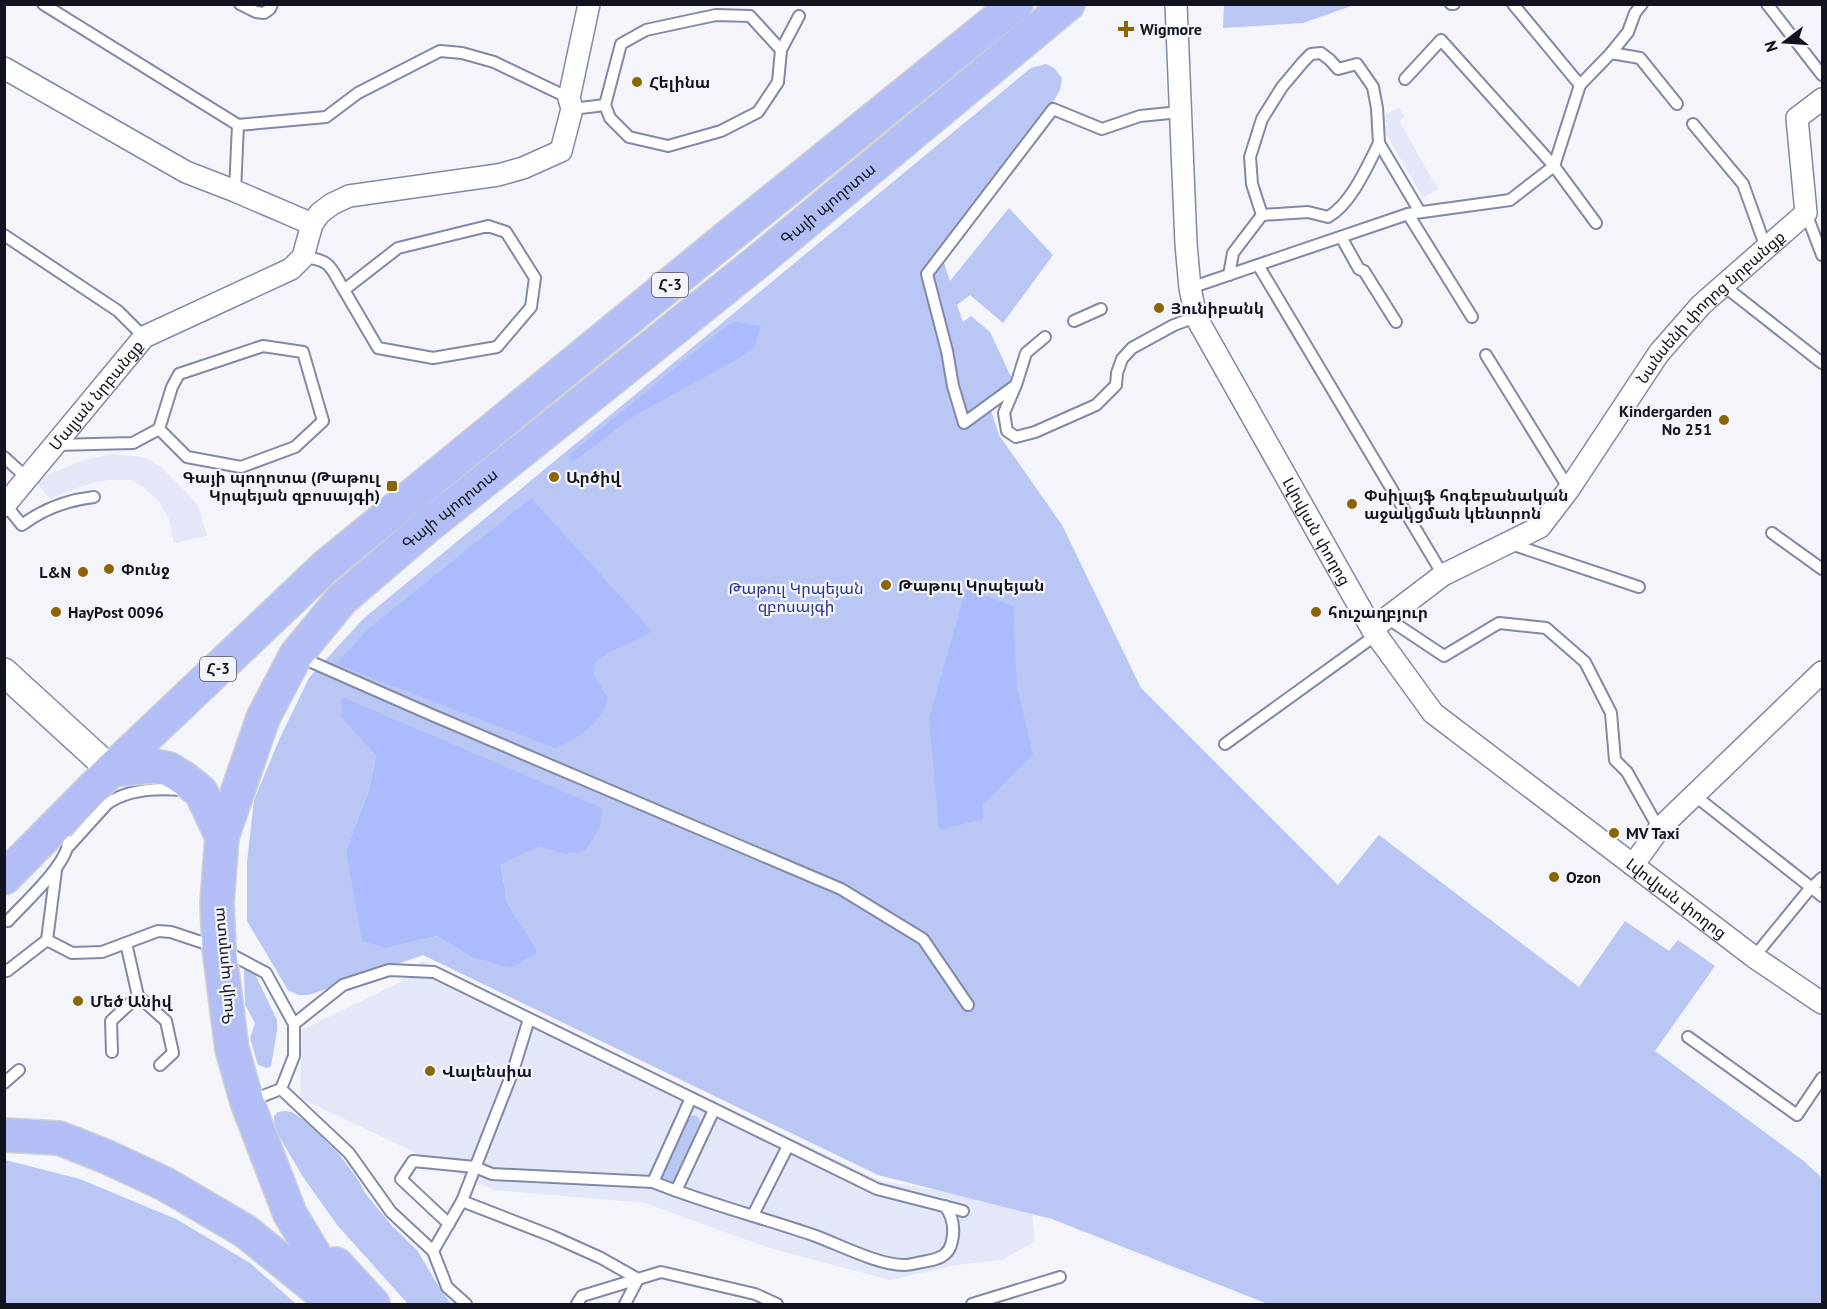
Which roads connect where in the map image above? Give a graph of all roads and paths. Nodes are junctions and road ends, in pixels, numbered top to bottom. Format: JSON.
{"nodes":[{"id":1,"x":43,"y":4,"type":"edge"},
{"id":2,"x":240,"y":4,"type":"edge"},
{"id":3,"x":272,"y":4,"type":"edge"},
{"id":4,"x":589,"y":4,"type":"edge"},
{"id":5,"x":1016,"y":4,"type":"edge"},
{"id":6,"x":1068,"y":4,"type":"edge"},
{"id":7,"x":1176,"y":4,"type":"edge"},
{"id":8,"x":1513,"y":4,"type":"edge"},
{"id":9,"x":1642,"y":4,"type":"edge"},
{"id":10,"x":1767,"y":4,"type":"edge"},
{"id":11,"x":799,"y":16,"type":"dead end"},
{"id":12,"x":781,"y":50,"type":"junction"},
{"id":13,"x":1611,"y":53,"type":"junction"},
{"id":14,"x":4,"y":68,"type":"edge"},
{"id":15,"x":1822,"y":75,"type":"edge"},
{"id":16,"x":1405,"y":80,"type":"dead end"},
{"id":17,"x":1580,"y":85,"type":"junction"},
{"id":18,"x":1822,"y":99,"type":"edge"},
{"id":19,"x":570,"y":103,"type":"junction"},
{"id":20,"x":1677,"y":104,"type":"dead end"},
{"id":21,"x":604,"y":105,"type":"junction"},
{"id":22,"x":1180,"y":112,"type":"junction"},
{"id":23,"x":1693,"y":124,"type":"dead end"},
{"id":24,"x":238,"y":125,"type":"junction"},
{"id":25,"x":1379,"y":143,"type":"junction"},
{"id":26,"x":1554,"y":166,"type":"junction"},
{"id":27,"x":236,"y":191,"type":"junction"},
{"id":28,"x":1420,"y":212,"type":"junction"},
{"id":29,"x":1806,"y":213,"type":"junction"},
{"id":30,"x":1408,"y":214,"type":"junction"},
{"id":31,"x":1262,"y":215,"type":"junction"},
{"id":32,"x":1596,"y":223,"type":"dead end"},
{"id":33,"x":312,"y":224,"type":"junction"},
{"id":34,"x":4,"y":235,"type":"edge"},
{"id":35,"x":1341,"y":237,"type":"junction"},
{"id":36,"x":1766,"y":248,"type":"junction"},
{"id":37,"x":1822,"y":255,"type":"edge"},
{"id":38,"x":303,"y":257,"type":"junction"},
{"id":39,"x":1258,"y":265,"type":"junction"},
{"id":40,"x":1229,"y":275,"type":"junction"},
{"id":41,"x":1724,"y":286,"type":"junction"},
{"id":42,"x":1190,"y":288,"type":"junction"},
{"id":43,"x":344,"y":290,"type":"junction"},
{"id":44,"x":1101,"y":309,"type":"dead end"},
{"id":45,"x":1196,"y":317,"type":"junction"},
{"id":46,"x":1472,"y":318,"type":"dead end"},
{"id":47,"x":1074,"y":321,"type":"dead end"},
{"id":48,"x":1396,"y":322,"type":"dead end"},
{"id":49,"x":144,"y":337,"type":"junction"},
{"id":50,"x":1045,"y":338,"type":"dead end"},
{"id":51,"x":1486,"y":355,"type":"dead end"},
{"id":52,"x":1822,"y":363,"type":"edge"},
{"id":53,"x":1016,"y":386,"type":"junction"},
{"id":54,"x":159,"y":429,"type":"junction"},
{"id":55,"x":55,"y":445,"type":"junction"},
{"id":56,"x":4,"y":457,"type":"edge"},
{"id":57,"x":27,"y":478,"type":"junction"},
{"id":58,"x":1569,"y":489,"type":"junction"},
{"id":59,"x":94,"y":497,"type":"dead end"},
{"id":60,"x":5,"y":504,"type":"edge"},
{"id":61,"x":1772,"y":533,"type":"dead end"},
{"id":62,"x":1508,"y":543,"type":"junction"},
{"id":63,"x":1822,"y":568,"type":"edge"},
{"id":64,"x":1443,"y":575,"type":"junction"},
{"id":65,"x":1639,"y":587,"type":"dead end"},
{"id":66,"x":1378,"y":628,"type":"junction"},
{"id":67,"x":296,"y":655,"type":"junction"},
{"id":68,"x":4,"y":672,"type":"edge"},
{"id":69,"x":1822,"y":672,"type":"edge"},
{"id":70,"x":1225,"y":744,"type":"dead end"},
{"id":71,"x":111,"y":770,"type":"junction"},
{"id":72,"x":201,"y":792,"type":"junction"},
{"id":73,"x":1695,"y":795,"type":"junction"},
{"id":74,"x":1659,"y":829,"type":"junction"},
{"id":75,"x":68,"y":830,"type":"junction"},
{"id":76,"x":222,"y":837,"type":"junction"},
{"id":77,"x":1633,"y":865,"type":"junction"},
{"id":78,"x":56,"y":869,"type":"junction"},
{"id":79,"x":4,"y":878,"type":"edge"},
{"id":80,"x":1822,"y":878,"type":"edge"},
{"id":81,"x":1812,"y":888,"type":"junction"},
{"id":82,"x":1822,"y":896,"type":"edge"},
{"id":83,"x":8,"y":921,"type":"dead end"},
{"id":84,"x":47,"y":940,"type":"junction"},
{"id":85,"x":126,"y":943,"type":"junction"},
{"id":86,"x":1754,"y":957,"type":"junction"},
{"id":87,"x":221,"y":964,"type":"junction"},
{"id":88,"x":4,"y":971,"type":"edge"},
{"id":89,"x":138,"y":996,"type":"junction"},
{"id":90,"x":1822,"y":1004,"type":"edge"},
{"id":91,"x":968,"y":1005,"type":"dead end"},
{"id":92,"x":529,"y":1019,"type":"junction"},
{"id":93,"x":294,"y":1024,"type":"junction"},
{"id":94,"x":1688,"y":1037,"type":"dead end"},
{"id":95,"x":112,"y":1052,"type":"dead end"},
{"id":96,"x":160,"y":1065,"type":"dead end"},
{"id":97,"x":19,"y":1070,"type":"dead end"},
{"id":98,"x":1822,"y":1078,"type":"edge"},
{"id":99,"x":4,"y":1083,"type":"edge"},
{"id":100,"x":281,"y":1089,"type":"junction"},
{"id":101,"x":691,"y":1098,"type":"junction"},
{"id":102,"x":247,"y":1102,"type":"junction"},
{"id":103,"x":714,"y":1110,"type":"junction"},
{"id":104,"x":4,"y":1135,"type":"edge"},
{"id":105,"x":788,"y":1146,"type":"junction"},
{"id":106,"x":476,"y":1167,"type":"junction"},
{"id":107,"x":653,"y":1182,"type":"junction"},
{"id":108,"x":676,"y":1191,"type":"junction"},
{"id":109,"x":462,"y":1201,"type":"junction"},
{"id":110,"x":945,"y":1206,"type":"junction"},
{"id":111,"x":963,"y":1211,"type":"dead end"},
{"id":112,"x":290,"y":1214,"type":"junction"},
{"id":113,"x":753,"y":1215,"type":"junction"},
{"id":114,"x":449,"y":1224,"type":"junction"},
{"id":115,"x":433,"y":1251,"type":"junction"},
{"id":116,"x":1060,"y":1277,"type":"dead end"},
{"id":117,"x":638,"y":1279,"type":"junction"},
{"id":118,"x":335,"y":1305,"type":"edge"},
{"id":119,"x":344,"y":1305,"type":"edge"},
{"id":120,"x":373,"y":1305,"type":"edge"},
{"id":121,"x":466,"y":1305,"type":"edge"},
{"id":122,"x":577,"y":1305,"type":"edge"},
{"id":123,"x":625,"y":1305,"type":"edge"},
{"id":124,"x":777,"y":1305,"type":"edge"},
{"id":125,"x":972,"y":1305,"type":"edge"}],
"edges":[{"from":1,"to":24,"type":"lane"},
{"from":2,"to":3,"type":"lane"},
{"from":4,"to":19,"type":"street"},
{"from":5,"to":71,"type":"main road","name":"Գայի պողոտա","number":"Հ-3"},
{"from":6,"to":67,"type":"main road","name":"Գայի պողոտա","number":"Հ-3"},
{"from":7,"to":22,"type":"street","name":"Լվովյան փողոց"},
{"from":8,"to":17,"type":"lane"},
{"from":9,"to":13,"type":"lane"},
{"from":10,"to":15,"type":"lane"},
{"from":11,"to":12,"type":"lane"},
{"from":12,"to":21,"type":"lane"},
{"from":12,"to":21,"type":"lane"},
{"from":13,"to":17,"type":"lane"},
{"from":13,"to":20,"type":"lane"},
{"from":14,"to":27,"type":"street"},
{"from":16,"to":26,"type":"lane"},
{"from":17,"to":26,"type":"lane"},
{"from":18,"to":29,"type":"street"},
{"from":19,"to":21,"type":"lane"},
{"from":19,"to":24,"type":"lane"},
{"from":19,"to":33,"type":"street"},
{"from":22,"to":42,"type":"street","name":"Լվովյան փողոց"},
{"from":22,"to":53,"type":"lane"},
{"from":23,"to":36,"type":"lane"},
{"from":24,"to":27,"type":"lane"},
{"from":25,"to":28,"type":"lane"},
{"from":25,"to":31,"type":"lane"},
{"from":25,"to":31,"type":"lane"},
{"from":26,"to":28,"type":"lane"},
{"from":26,"to":32,"type":"lane"},
{"from":27,"to":33,"type":"street"},
{"from":28,"to":30,"type":"lane"},
{"from":29,"to":36,"type":"street","name":"Նանսենի փողոց նրբանցք"},
{"from":29,"to":37,"type":"lane"},
{"from":30,"to":35,"type":"lane"},
{"from":30,"to":46,"type":"lane"},
{"from":31,"to":40,"type":"lane"},
{"from":33,"to":38,"type":"street"},
{"from":34,"to":49,"type":"lane"},
{"from":35,"to":39,"type":"lane"},
{"from":35,"to":48,"type":"lane"},
{"from":36,"to":41,"type":"street","name":"Նանսենի փողոց նրբանցք"},
{"from":38,"to":43,"type":"lane"},
{"from":38,"to":49,"type":"street","name":"Մալյան նրբանցք"},
{"from":39,"to":40,"type":"lane"},
{"from":39,"to":64,"type":"lane"},
{"from":40,"to":42,"type":"lane"},
{"from":41,"to":52,"type":"lane"},
{"from":41,"to":58,"type":"street","name":"Նանսենի փողոց նրբանցք"},
{"from":42,"to":45,"type":"street","name":"Լվովյան փողոց"},
{"from":43,"to":43,"type":"lane"},
{"from":44,"to":47,"type":"lane"},
{"from":45,"to":53,"type":"lane"},
{"from":45,"to":66,"type":"street","name":"Լվովյան փողոց"},
{"from":49,"to":55,"type":"street","name":"Մալյան նրբանցք"},
{"from":50,"to":53,"type":"lane"},
{"from":51,"to":58,"type":"lane"},
{"from":54,"to":54,"type":"lane"},
{"from":54,"to":55,"type":"lane"},
{"from":55,"to":57,"type":"street","name":"Մալյան նրբանցք"},
{"from":56,"to":57,"type":"lane"},
{"from":57,"to":60,"type":"street","name":"Մալյան նրբանցք"},
{"from":58,"to":62,"type":"street","name":"Նանսենի փողոց նրբանցք"},
{"from":59,"to":60,"type":"lane"},
{"from":61,"to":63,"type":"lane"},
{"from":62,"to":64,"type":"street","name":"Նանսենի փողոց նրբանցք"},
{"from":62,"to":65,"type":"lane"},
{"from":64,"to":66,"type":"street","name":"Նանսենի փողոց նրբանցք"},
{"from":66,"to":70,"type":"lane"},
{"from":66,"to":74,"type":"lane"},
{"from":66,"to":77,"type":"street","name":"Լվովյան փողոց"},
{"from":67,"to":76,"type":"main road","name":"Գայի պողոտա","number":"Հ-3"},
{"from":67,"to":91,"type":"lane"},
{"from":68,"to":71,"type":"street"},
{"from":69,"to":73,"type":"street"},
{"from":71,"to":72,"type":"main road"},
{"from":71,"to":75,"type":"main road","name":"Գայի պողոտա","number":"Հ-3"},
{"from":72,"to":75,"type":"lane"},
{"from":72,"to":76,"type":"main road"},
{"from":73,"to":74,"type":"street"},
{"from":73,"to":81,"type":"lane"},
{"from":74,"to":77,"type":"street"},
{"from":75,"to":78,"type":"lane"},
{"from":75,"to":79,"type":"main road","name":"Գայի պողոտա","number":"Հ-3"},
{"from":76,"to":87,"type":"main road","name":"Գայի պողոտա","number":"Հ-3"},
{"from":77,"to":86,"type":"street","name":"Լվովյան փողոց"},
{"from":78,"to":83,"type":"lane"},
{"from":78,"to":84,"type":"lane"},
{"from":80,"to":81,"type":"lane"},
{"from":81,"to":82,"type":"lane"},
{"from":81,"to":86,"type":"lane"},
{"from":84,"to":85,"type":"lane"},
{"from":84,"to":88,"type":"lane"},
{"from":85,"to":87,"type":"lane"},
{"from":85,"to":89,"type":"lane"},
{"from":86,"to":90,"type":"street","name":"Լվովյան փողոց"},
{"from":87,"to":93,"type":"lane"},
{"from":87,"to":102,"type":"main road","name":"Գայի պողոտա"},
{"from":89,"to":95,"type":"lane"},
{"from":89,"to":96,"type":"lane"},
{"from":92,"to":93,"type":"lane"},
{"from":92,"to":101,"type":"lane"},
{"from":92,"to":106,"type":"lane"},
{"from":93,"to":100,"type":"lane"},
{"from":94,"to":98,"type":"lane"},
{"from":97,"to":99,"type":"lane"},
{"from":100,"to":102,"type":"lane"},
{"from":100,"to":115,"type":"lane"},
{"from":101,"to":103,"type":"lane"},
{"from":101,"to":107,"type":"lane"},
{"from":102,"to":112,"type":"main road","name":"Գայի պողոտա"},
{"from":103,"to":105,"type":"lane"},
{"from":103,"to":108,"type":"lane"},
{"from":104,"to":118,"type":"main road"},
{"from":105,"to":110,"type":"lane"},
{"from":105,"to":113,"type":"lane"},
{"from":106,"to":107,"type":"lane"},
{"from":106,"to":109,"type":"lane"},
{"from":106,"to":114,"type":"lane"},
{"from":107,"to":108,"type":"lane"},
{"from":108,"to":113,"type":"lane"},
{"from":109,"to":114,"type":"lane"},
{"from":109,"to":117,"type":"lane"},
{"from":110,"to":111,"type":"lane"},
{"from":110,"to":113,"type":"lane"},
{"from":112,"to":119,"type":"main road"},
{"from":112,"to":120,"type":"main road"},
{"from":114,"to":115,"type":"lane"},
{"from":115,"to":121,"type":"lane"},
{"from":116,"to":125,"type":"lane"},
{"from":117,"to":122,"type":"lane"},
{"from":117,"to":123,"type":"lane"},
{"from":117,"to":124,"type":"lane"}]}
